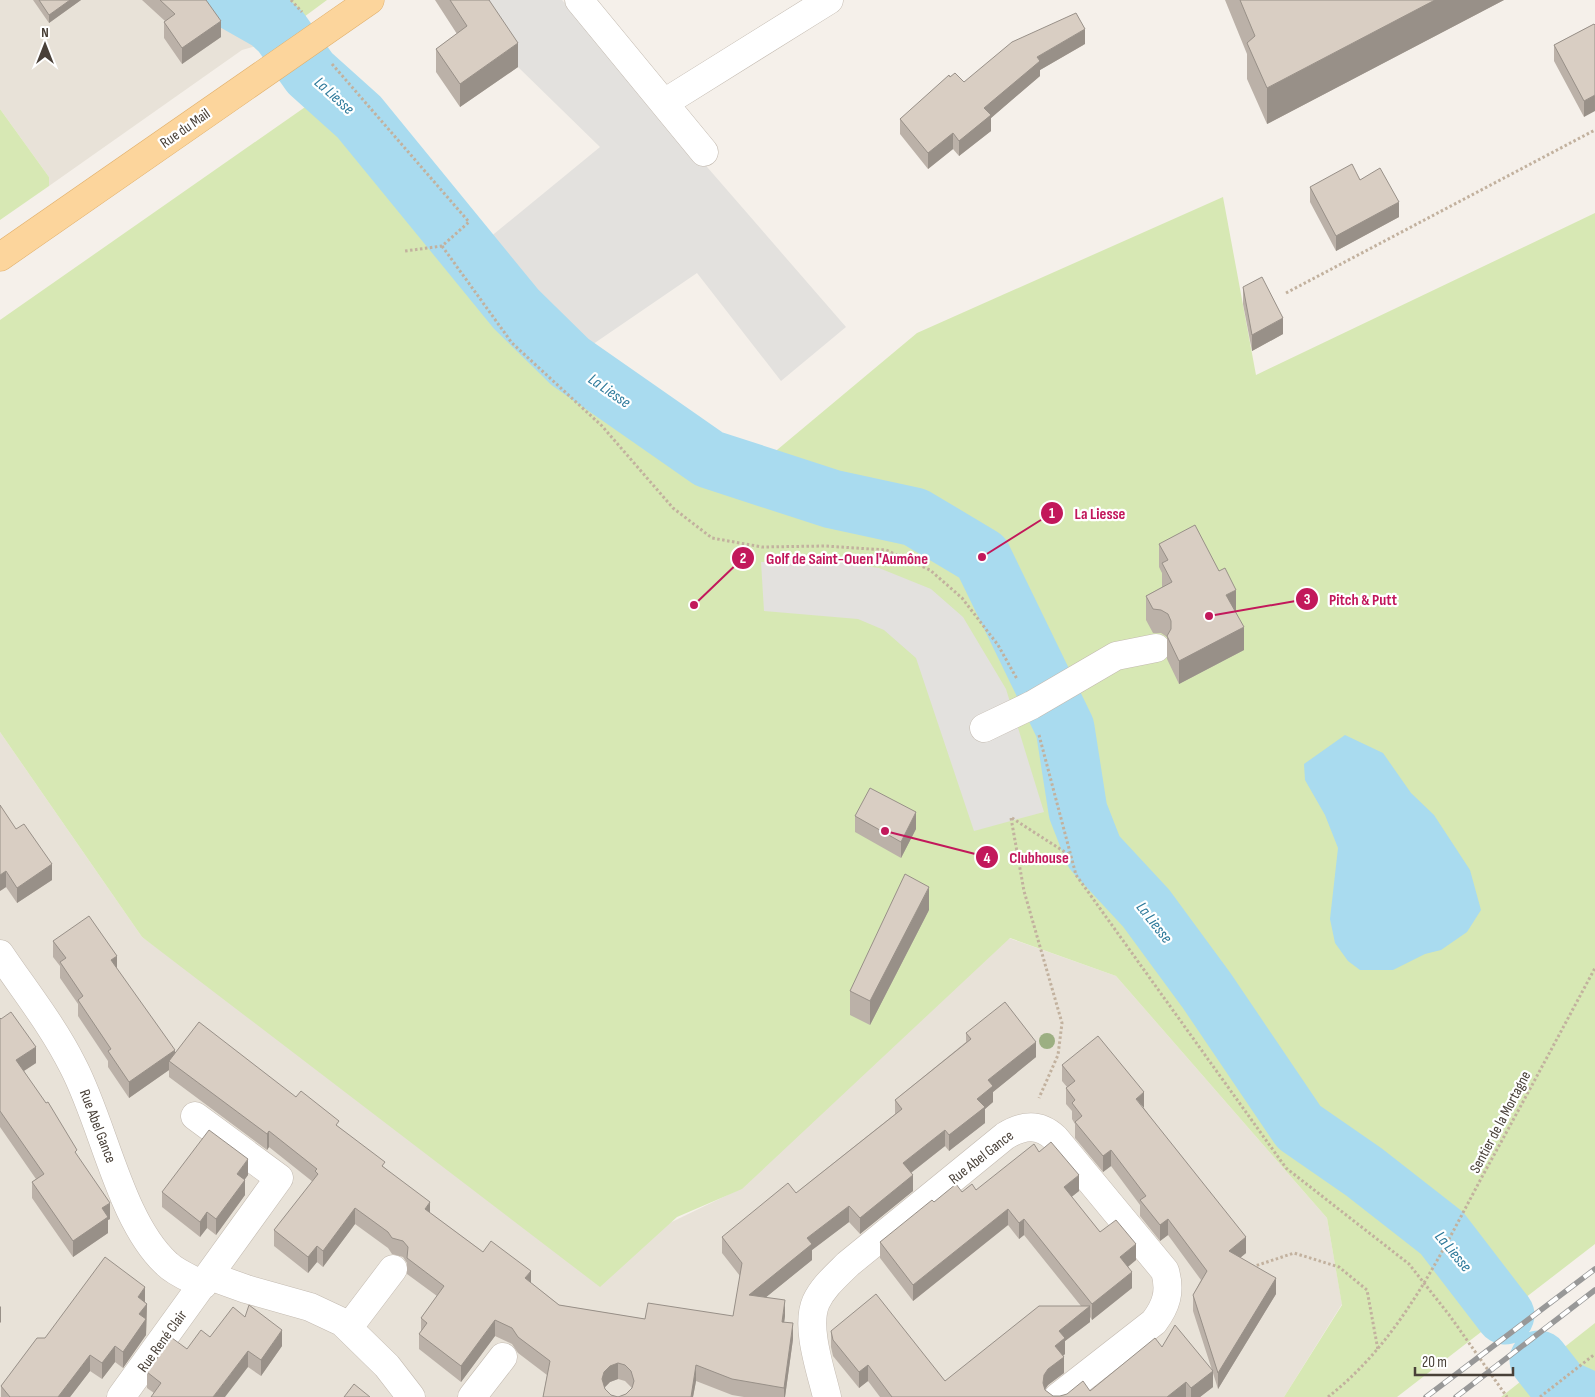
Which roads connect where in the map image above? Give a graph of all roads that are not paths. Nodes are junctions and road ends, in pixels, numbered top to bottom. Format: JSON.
{"nodes":[{"id":1,"x":370,"y":0,"type":"edge"},
{"id":2,"x":579,"y":0,"type":"edge"},
{"id":3,"x":829,"y":0,"type":"edge"},
{"id":4,"x":664,"y":103,"type":"junction"},
{"id":5,"x":704,"y":152,"type":"dead end"},
{"id":6,"x":0,"y":257,"type":"edge"},
{"id":7,"x":1156,"y":648,"type":"dead end"},
{"id":8,"x":984,"y":728,"type":"dead end"},
{"id":9,"x":0,"y":954,"type":"edge"},
{"id":10,"x":9,"y":986,"type":"edge"},
{"id":11,"x":195,"y":1116,"type":"dead end"},
{"id":12,"x":393,"y":1269,"type":"dead end"},
{"id":13,"x":207,"y":1280,"type":"junction"},
{"id":14,"x":349,"y":1327,"type":"junction"},
{"id":15,"x":503,"y":1357,"type":"dead end"},
{"id":16,"x":121,"y":1397,"type":"edge"},
{"id":17,"x":411,"y":1397,"type":"edge"},
{"id":18,"x":472,"y":1397,"type":"edge"},
{"id":19,"x":827,"y":1397,"type":"edge"},
{"id":20,"x":1058,"y":1397,"type":"edge"}],
"edges":[{"from":1,"to":6,"type":"main road","name":"Rue du Mail"},
{"from":2,"to":4,"type":"street"},
{"from":3,"to":4,"type":"street"},
{"from":4,"to":5,"type":"street"},
{"from":7,"to":8,"type":"street"},
{"from":9,"to":10,"type":"street","name":"Rue Abel Gance"},
{"from":10,"to":13,"type":"street","name":"Rue Abel Gance"},
{"from":11,"to":13,"type":"street","name":"Rue René Clair"},
{"from":12,"to":14,"type":"street"},
{"from":13,"to":14,"type":"street","name":"Rue Abel Gance"},
{"from":13,"to":16,"type":"street","name":"Rue René Clair"},
{"from":14,"to":17,"type":"street","name":"Rue Abel Gance"},
{"from":15,"to":18,"type":"street"},
{"from":19,"to":20,"type":"street","name":"Rue Abel Gance"}]}
